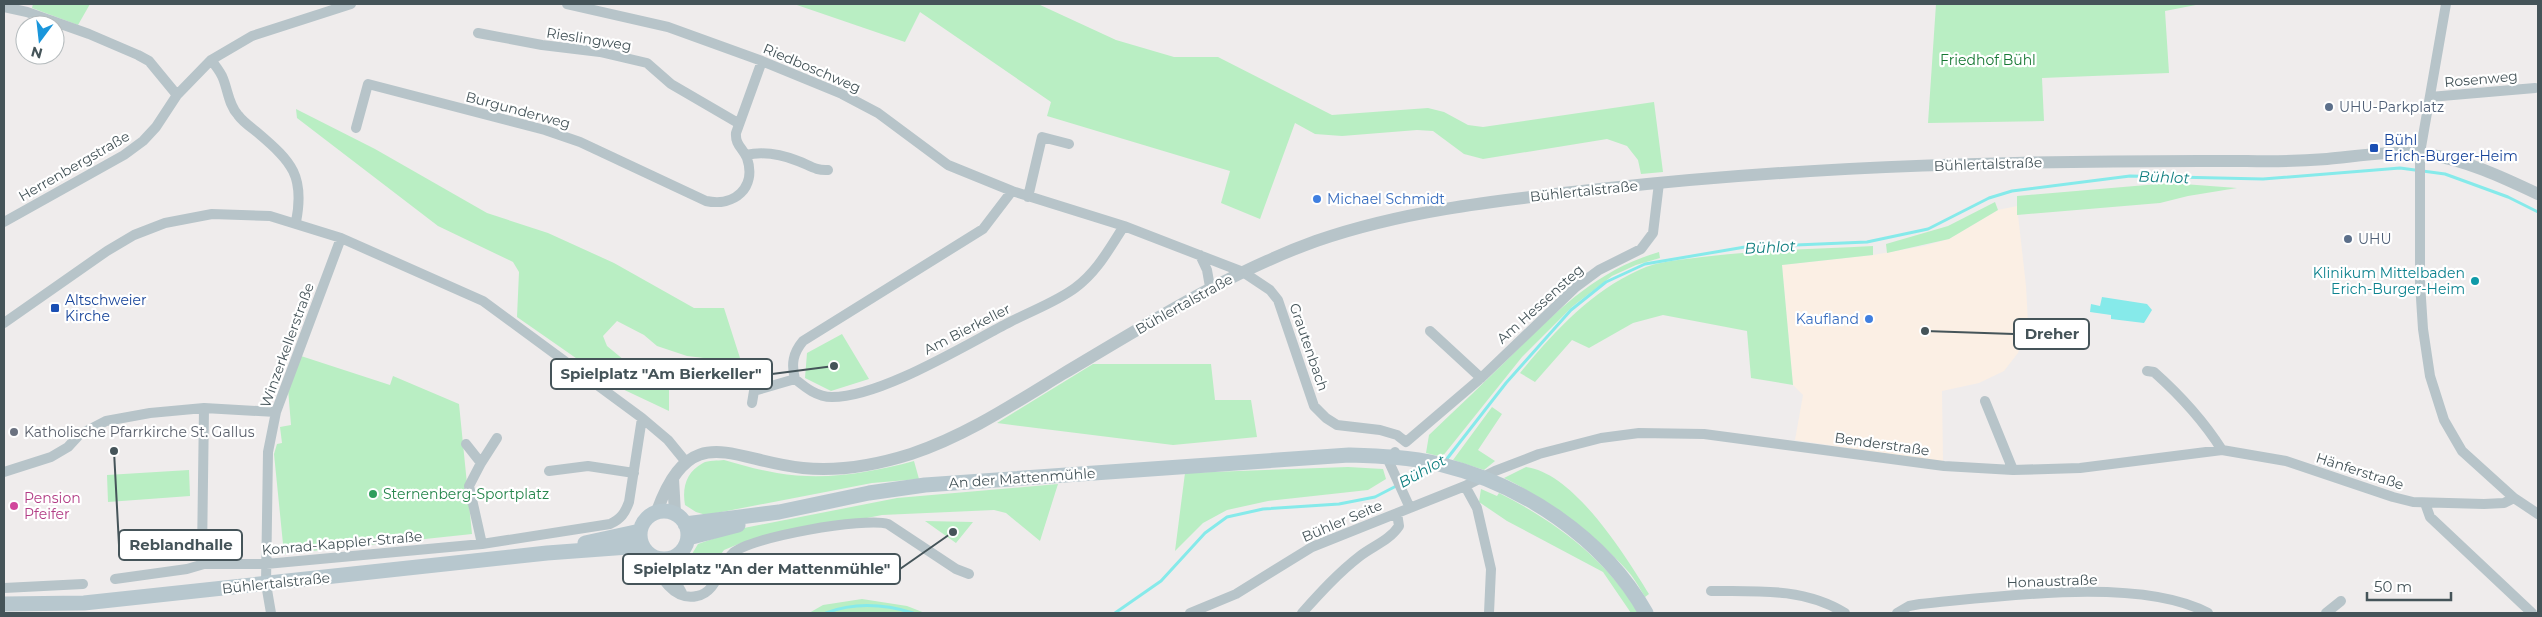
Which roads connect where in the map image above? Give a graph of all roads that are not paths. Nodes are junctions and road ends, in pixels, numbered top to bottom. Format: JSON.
{"nodes":[{"id":1,"x":351,"y":4,"type":"edge"},
{"id":2,"x":567,"y":4,"type":"edge"},
{"id":3,"x":2446,"y":4,"type":"edge"},
{"id":4,"x":4,"y":7,"type":"edge"},
{"id":5,"x":478,"y":32,"type":"dead end"},
{"id":6,"x":211,"y":60,"type":"junction"},
{"id":7,"x":762,"y":61,"type":"junction"},
{"id":8,"x":2535,"y":88,"type":"dead end"},
{"id":9,"x":177,"y":95,"type":"junction"},
{"id":10,"x":2430,"y":97,"type":"junction"},
{"id":11,"x":738,"y":123,"type":"junction"},
{"id":12,"x":356,"y":128,"type":"dead end"},
{"id":13,"x":1069,"y":144,"type":"dead end"},
{"id":14,"x":746,"y":155,"type":"junction"},
{"id":15,"x":2420,"y":158,"type":"junction"},
{"id":16,"x":828,"y":170,"type":"dead end"},
{"id":17,"x":1659,"y":183,"type":"junction"},
{"id":18,"x":1012,"y":191,"type":"junction"},
{"id":19,"x":2538,"y":194,"type":"edge"},
{"id":20,"x":1028,"y":197,"type":"junction"},
{"id":21,"x":4,"y":222,"type":"edge"},
{"id":22,"x":296,"y":222,"type":"junction"},
{"id":23,"x":1124,"y":226,"type":"junction"},
{"id":24,"x":341,"y":238,"type":"junction"},
{"id":25,"x":1200,"y":255,"type":"junction"},
{"id":26,"x":1243,"y":272,"type":"junction"},
{"id":27,"x":1210,"y":287,"type":"junction"},
{"id":28,"x":4,"y":324,"type":"edge"},
{"id":29,"x":1430,"y":332,"type":"dead end"},
{"id":30,"x":2148,"y":371,"type":"dead end"},
{"id":31,"x":795,"y":378,"type":"junction"},
{"id":32,"x":1481,"y":378,"type":"junction"},
{"id":33,"x":1985,"y":401,"type":"dead end"},
{"id":34,"x":752,"y":402,"type":"dead end"},
{"id":35,"x":204,"y":408,"type":"junction"},
{"id":36,"x":276,"y":412,"type":"junction"},
{"id":37,"x":642,"y":418,"type":"junction"},
{"id":38,"x":498,"y":438,"type":"dead end"},
{"id":39,"x":1406,"y":442,"type":"joint"},
{"id":40,"x":466,"y":444,"type":"dead end"},
{"id":41,"x":1396,"y":450,"type":"dead end"},
{"id":42,"x":2222,"y":450,"type":"junction"},
{"id":43,"x":1539,"y":454,"type":"joint"},
{"id":44,"x":686,"y":462,"type":"junction"},
{"id":45,"x":481,"y":463,"type":"junction"},
{"id":46,"x":2013,"y":470,"type":"junction"},
{"id":47,"x":549,"y":471,"type":"dead end"},
{"id":48,"x":4,"y":472,"type":"edge"},
{"id":49,"x":634,"y":473,"type":"junction"},
{"id":50,"x":672,"y":479,"type":"junction"},
{"id":51,"x":1465,"y":486,"type":"junction"},
{"id":52,"x":2514,"y":498,"type":"junction"},
{"id":53,"x":2425,"y":503,"type":"junction"},
{"id":54,"x":1410,"y":508,"type":"junction"},
{"id":55,"x":657,"y":511,"type":"junction"},
{"id":56,"x":1397,"y":513,"type":"junction"},
{"id":57,"x":2538,"y":514,"type":"edge"},
{"id":58,"x":683,"y":525,"type":"junction"},
{"id":59,"x":640,"y":531,"type":"junction"},
{"id":60,"x":482,"y":544,"type":"junction"},
{"id":61,"x":642,"y":546,"type":"junction"},
{"id":62,"x":547,"y":553,"type":"junction"},
{"id":63,"x":654,"y":557,"type":"junction"},
{"id":64,"x":671,"y":558,"type":"junction"},
{"id":65,"x":204,"y":564,"type":"junction"},
{"id":66,"x":266,"y":564,"type":"junction"},
{"id":67,"x":969,"y":574,"type":"dead end"},
{"id":68,"x":115,"y":579,"type":"dead end"},
{"id":69,"x":83,"y":584,"type":"dead end"},
{"id":70,"x":266,"y":584,"type":"junction"},
{"id":71,"x":4,"y":588,"type":"edge"},
{"id":72,"x":1711,"y":591,"type":"dead end"},
{"id":73,"x":682,"y":593,"type":"junction"},
{"id":74,"x":2341,"y":601,"type":"dead end"},
{"id":75,"x":4,"y":604,"type":"edge"},
{"id":76,"x":271,"y":613,"type":"edge"},
{"id":77,"x":1190,"y":613,"type":"edge"},
{"id":78,"x":1302,"y":613,"type":"edge"},
{"id":79,"x":1490,"y":613,"type":"edge"},
{"id":80,"x":1646,"y":613,"type":"edge"},
{"id":81,"x":1845,"y":613,"type":"edge"},
{"id":82,"x":1897,"y":613,"type":"edge"},
{"id":83,"x":2208,"y":613,"type":"edge"},
{"id":84,"x":2326,"y":613,"type":"edge"},
{"id":85,"x":2532,"y":613,"type":"edge"}],
"edges":[{"from":1,"to":6,"type":"street"},
{"from":2,"to":7,"type":"street","name":"Riedboschweg"},
{"from":3,"to":10,"type":"street"},
{"from":4,"to":9,"type":"street"},
{"from":5,"to":11,"type":"street","name":"Rieslingweg"},
{"from":6,"to":9,"type":"street"},
{"from":6,"to":22,"type":"street"},
{"from":7,"to":11,"type":"street","name":"Burgunderweg"},
{"from":7,"to":18,"type":"street","name":"Riedboschweg"},
{"from":8,"to":10,"type":"street","name":"Rosenweg"},
{"from":9,"to":21,"type":"street","name":"Herrenbergstraße"},
{"from":10,"to":15,"type":"street"},
{"from":11,"to":14,"type":"street","name":"Burgunderweg"},
{"from":12,"to":14,"type":"street","name":"Burgunderweg"},
{"from":13,"to":20,"type":"street"},
{"from":14,"to":16,"type":"street"},
{"from":15,"to":17,"type":"street","name":"Bühlertalstraße"},
{"from":15,"to":19,"type":"street","name":"Bühlertalstraße"},
{"from":15,"to":52,"type":"street"},
{"from":17,"to":26,"type":"street","name":"Bühlertalstraße"},
{"from":17,"to":32,"type":"street","name":"Am Hessensteg"},
{"from":18,"to":20,"type":"street","name":"Riedboschweg"},
{"from":18,"to":31,"type":"street"},
{"from":20,"to":23,"type":"street","name":"Riedboschweg"},
{"from":22,"to":24,"type":"street"},
{"from":22,"to":28,"type":"street"},
{"from":23,"to":25,"type":"street","name":"Riedboschweg"},
{"from":23,"to":31,"type":"street","name":"Am Bierkeller"},
{"from":24,"to":36,"type":"street","name":"Winzerkellerstraße"},
{"from":24,"to":37,"type":"street"},
{"from":25,"to":26,"type":"street","name":"Riedboschweg"},
{"from":25,"to":27,"type":"street"},
{"from":26,"to":27,"type":"street","name":"Bühlertalstraße"},
{"from":26,"to":39,"type":"street","name":"Grautenbach"},
{"from":27,"to":44,"type":"street","name":"Bühlertalstraße"},
{"from":29,"to":32,"type":"street"},
{"from":30,"to":42,"type":"street"},
{"from":31,"to":34,"type":"street"},
{"from":32,"to":39,"type":"street","name":"Am Hessensteg"},
{"from":33,"to":46,"type":"street"},
{"from":35,"to":36,"type":"street"},
{"from":35,"to":48,"type":"street"},
{"from":35,"to":65,"type":"street"},
{"from":36,"to":66,"type":"street","name":"Winzerkellerstraße"},
{"from":37,"to":44,"type":"street"},
{"from":37,"to":49,"type":"street","name":"Konrad-Kappler-Straße"},
{"from":38,"to":45,"type":"street"},
{"from":40,"to":45,"type":"street"},
{"from":41,"to":54,"type":"street"},
{"from":42,"to":46,"type":"street","name":"Benderstraße"},
{"from":42,"to":53,"type":"street","name":"Hänferstraße"},
{"from":43,"to":46,"type":"street","name":"Benderstraße"},
{"from":43,"to":51,"type":"street","name":"Bühler Seite"},
{"from":44,"to":50,"type":"street","name":"Bühlertalstraße"},
{"from":45,"to":60,"type":"street"},
{"from":47,"to":49,"type":"street"},
{"from":49,"to":60,"type":"street","name":"Konrad-Kappler-Straße"},
{"from":50,"to":55,"type":"street","name":"Bühlertalstraße"},
{"from":50,"to":58,"type":"street"},
{"from":51,"to":54,"type":"street","name":"Bühler Seite"},
{"from":51,"to":79,"type":"street"},
{"from":52,"to":53,"type":"street","name":"Hänferstraße"},
{"from":52,"to":57,"type":"street"},
{"from":53,"to":85,"type":"street"},
{"from":54,"to":56,"type":"street","name":"Bühler Seite"},
{"from":55,"to":58,"type":"main road"},
{"from":55,"to":59,"type":"main road"},
{"from":56,"to":77,"type":"street","name":"Bühler Seite"},
{"from":56,"to":78,"type":"street"},
{"from":58,"to":64,"type":"main road"},
{"from":58,"to":80,"type":"main road","name":"An der Mattenmühle"},
{"from":59,"to":61,"type":"main road"},
{"from":59,"to":62,"type":"main road","name":"Bühlertalstraße"},
{"from":60,"to":66,"type":"street","name":"Konrad-Kappler-Straße"},
{"from":61,"to":62,"type":"main road","name":"Bühlertalstraße"},
{"from":61,"to":63,"type":"main road"},
{"from":62,"to":70,"type":"main road","name":"Bühlertalstraße"},
{"from":63,"to":64,"type":"main road"},
{"from":63,"to":73,"type":"street"},
{"from":64,"to":73,"type":"street"},
{"from":65,"to":66,"type":"street","name":"Konrad-Kappler-Straße"},
{"from":65,"to":68,"type":"street","name":"Konrad-Kappler-Straße"},
{"from":66,"to":70,"type":"street","name":"Winzerkellerstraße"},
{"from":67,"to":73,"type":"street"},
{"from":69,"to":71,"type":"street"},
{"from":70,"to":75,"type":"main road","name":"Bühlertalstraße"},
{"from":70,"to":76,"type":"street","name":"Winzerkellerstraße"},
{"from":72,"to":81,"type":"street"},
{"from":74,"to":84,"type":"street"},
{"from":82,"to":83,"type":"street","name":"Honaustraße"}]}
